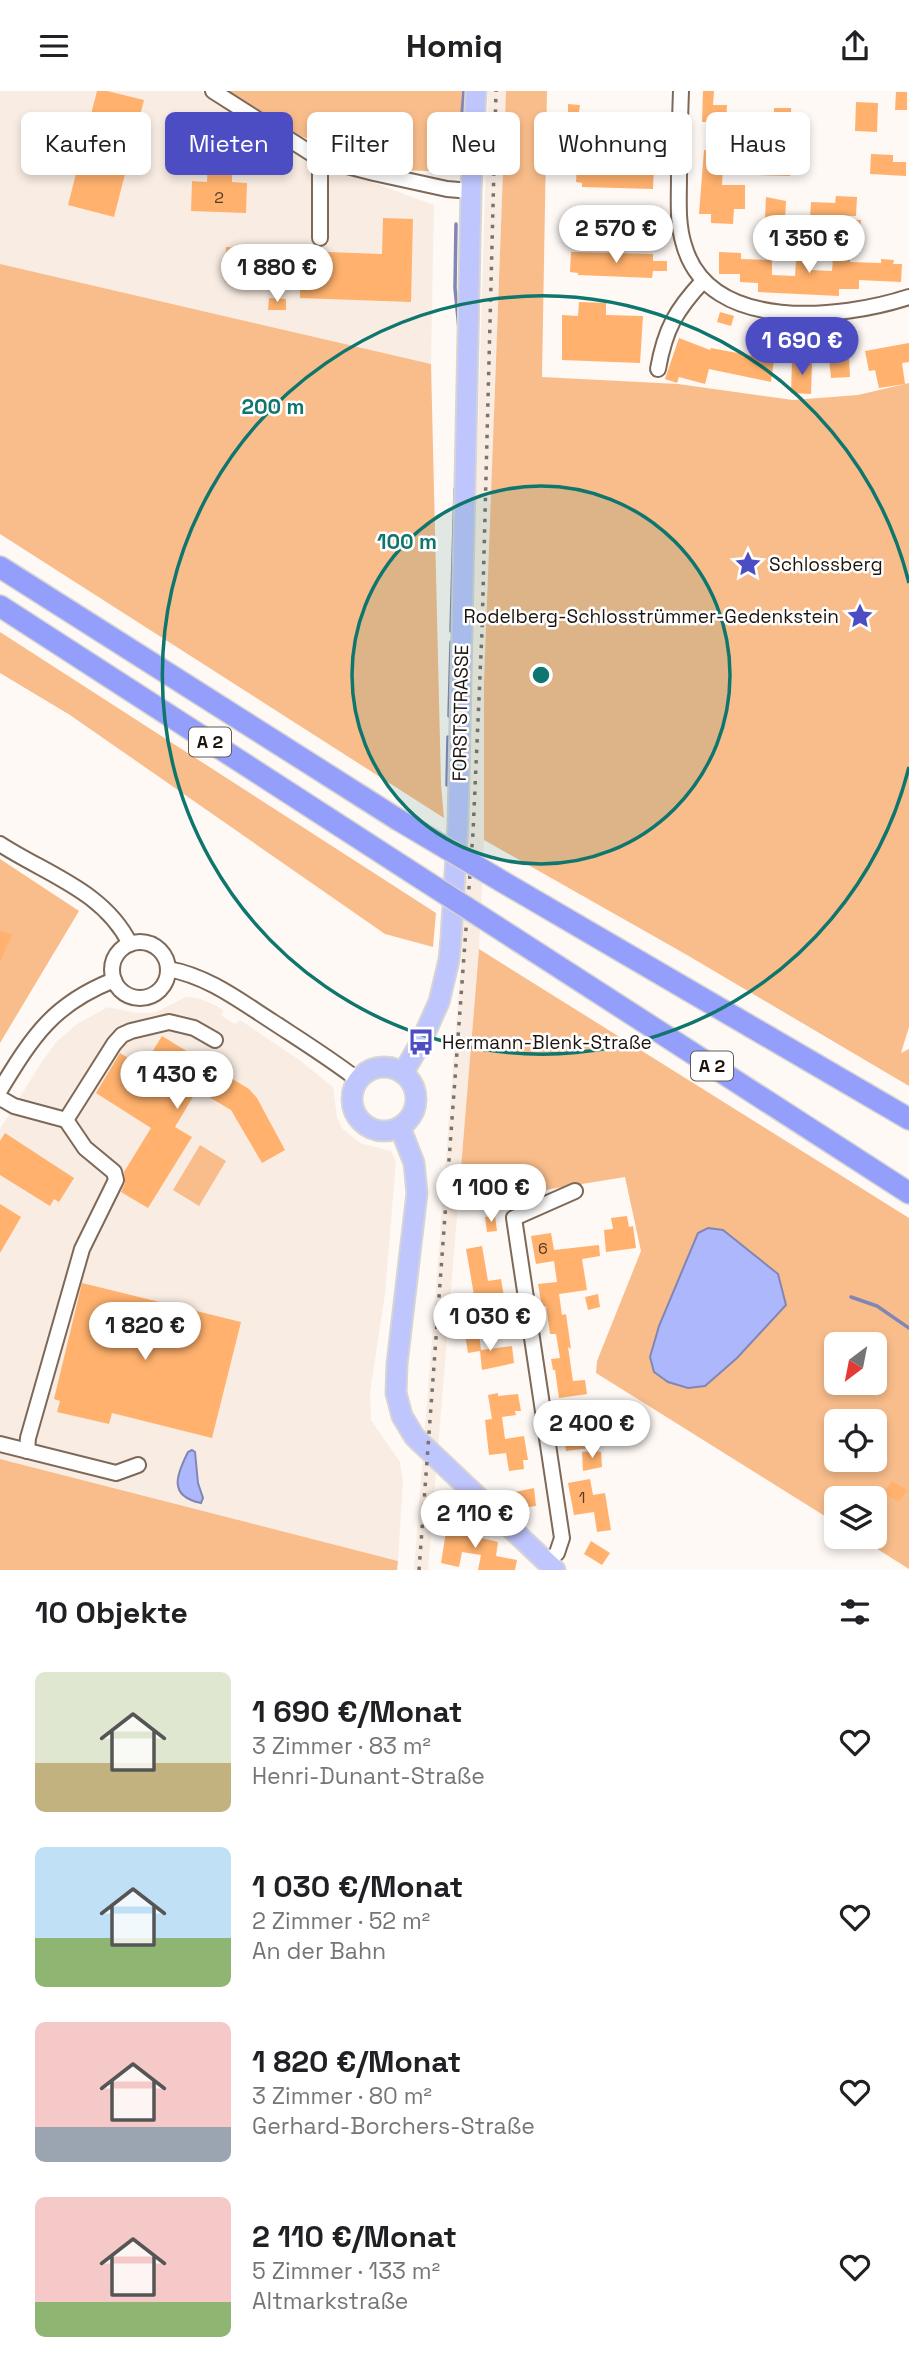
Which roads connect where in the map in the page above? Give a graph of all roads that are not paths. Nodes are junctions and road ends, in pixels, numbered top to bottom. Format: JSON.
{"nodes":[{"id":1,"x":213,"y":91,"type":"edge"},
{"id":2,"x":476,"y":91,"type":"edge"},
{"id":3,"x":681,"y":91,"type":"edge"},
{"id":4,"x":307,"y":151,"type":"edge"},
{"id":5,"x":320,"y":175,"type":"edge"},
{"id":6,"x":384,"y":175,"type":"edge"},
{"id":7,"x":471,"y":191,"type":"junction"},
{"id":8,"x":320,"y":238,"type":"dead end"},
{"id":9,"x":704,"y":281,"type":"junction"},
{"id":10,"x":909,"y":297,"type":"edge"},
{"id":11,"x":658,"y":369,"type":"dead end"},
{"id":12,"x":0,"y":567,"type":"edge"},
{"id":13,"x":0,"y":606,"type":"edge"},
{"id":14,"x":0,"y":844,"type":"edge"},
{"id":15,"x":130,"y":944,"type":"junction"},
{"id":16,"x":168,"y":969,"type":"junction"},
{"id":17,"x":114,"y":980,"type":"junction"},
{"id":18,"x":215,"y":1040,"type":"dead end"},
{"id":19,"x":403,"y":1073,"type":"junction"},
{"id":20,"x":358,"y":1080,"type":"junction"},
{"id":21,"x":0,"y":1090,"type":"edge"},
{"id":22,"x":0,"y":1098,"type":"edge"},
{"id":23,"x":909,"y":1119,"type":"edge"},
{"id":24,"x":66,"y":1120,"type":"junction"},
{"id":25,"x":400,"y":1127,"type":"junction"},
{"id":26,"x":575,"y":1191,"type":"dead end"},
{"id":27,"x":909,"y":1193,"type":"edge"},
{"id":28,"x":0,"y":1444,"type":"edge"},
{"id":29,"x":27,"y":1451,"type":"junction"},
{"id":30,"x":138,"y":1465,"type":"dead end"},
{"id":31,"x":551,"y":1566,"type":"edge"}],
"edges":[{"from":1,"to":4,"type":"street"},
{"from":2,"to":7,"type":"main road","name":"FORSTSTRASSE"},
{"from":3,"to":9,"type":"street"},
{"from":5,"to":8,"type":"street"},
{"from":6,"to":7,"type":"street"},
{"from":7,"to":19,"type":"main road","name":"FORSTSTRASSE"},
{"from":9,"to":10,"type":"street"},
{"from":9,"to":11,"type":"street"},
{"from":12,"to":23,"type":"highway","number":"A 2","bridge":true},
{"from":13,"to":27,"type":"highway","number":"A 2","bridge":true},
{"from":14,"to":15,"type":"street"},
{"from":15,"to":16,"type":"street"},
{"from":15,"to":17,"type":"street"},
{"from":16,"to":17,"type":"street"},
{"from":16,"to":20,"type":"street"},
{"from":17,"to":21,"type":"street"},
{"from":18,"to":24,"type":"street"},
{"from":19,"to":20,"type":"main road"},
{"from":19,"to":25,"type":"main road"},
{"from":20,"to":25,"type":"main road"},
{"from":22,"to":24,"type":"street"},
{"from":24,"to":29,"type":"street"},
{"from":25,"to":31,"type":"main road"},
{"from":26,"to":31,"type":"street"},
{"from":28,"to":29,"type":"street"},
{"from":29,"to":30,"type":"street"}]}
